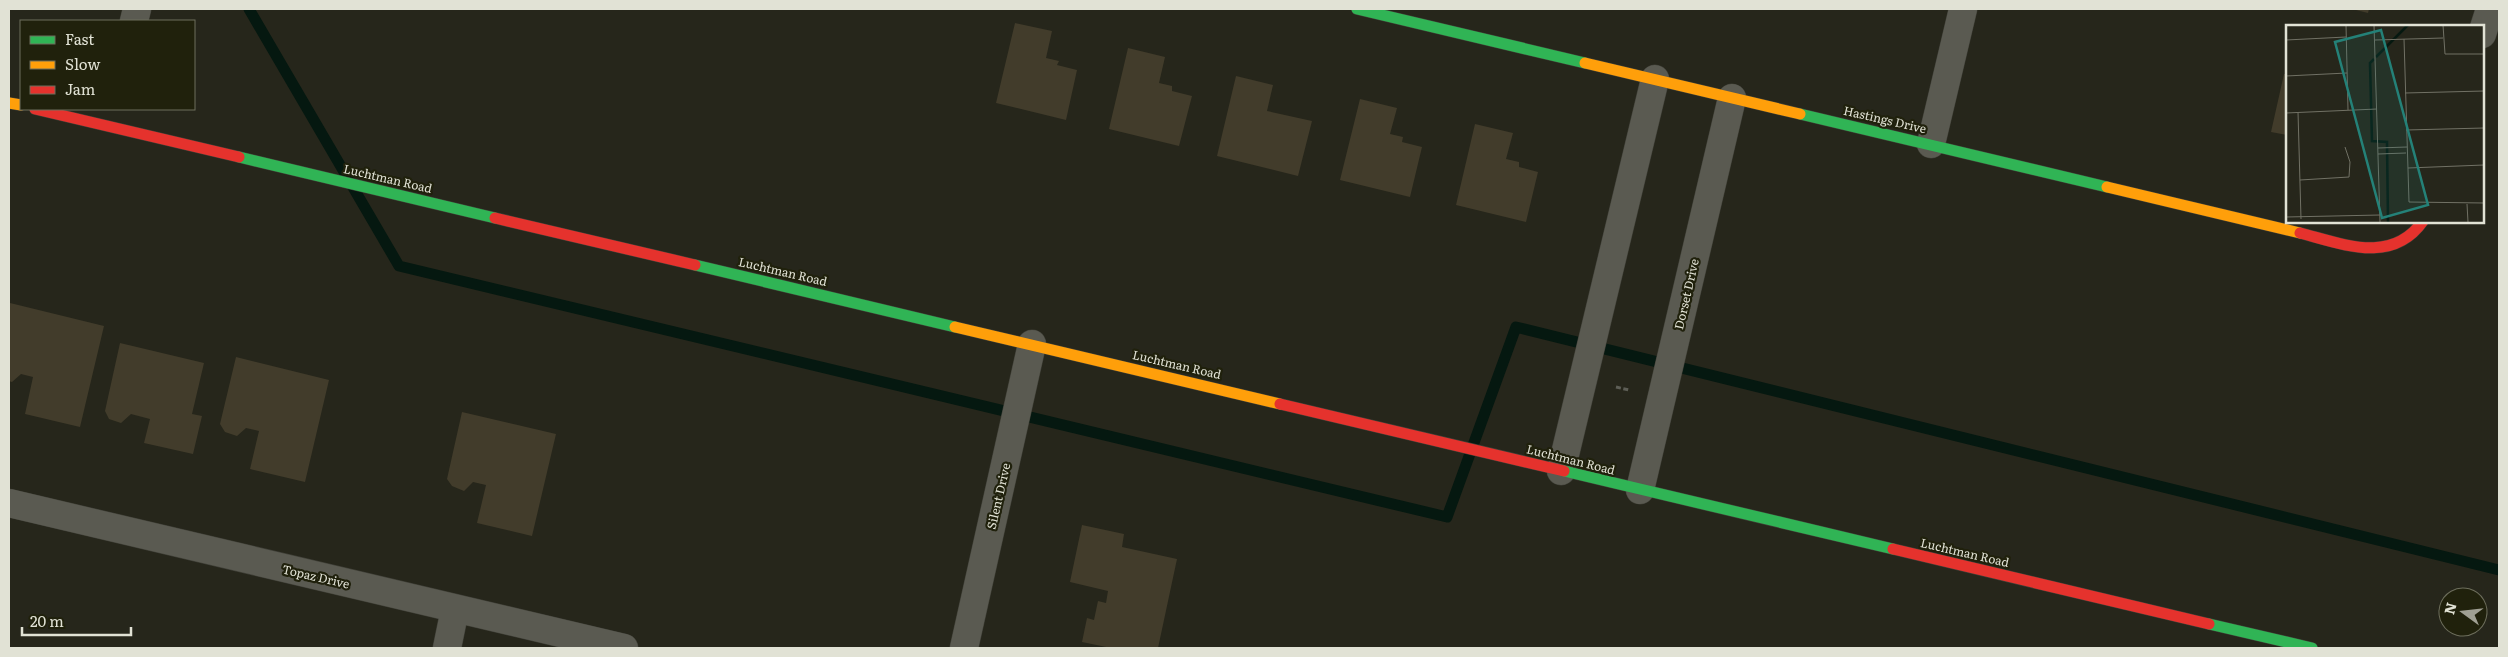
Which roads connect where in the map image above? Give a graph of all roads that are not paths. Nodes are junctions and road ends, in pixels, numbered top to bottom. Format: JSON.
{"nodes":[{"id":1,"x":1357,"y":9,"type":"edge"},
{"id":2,"x":1963,"y":9,"type":"edge"},
{"id":3,"x":2490,"y":9,"type":"edge"},
{"id":4,"x":1430,"y":17,"type":"edge"},
{"id":5,"x":2483,"y":31,"type":"edge"},
{"id":6,"x":1655,"y":79,"type":"junction"},
{"id":7,"x":1732,"y":98,"type":"junction"},
{"id":8,"x":44,"y":110,"type":"edge"},
{"id":9,"x":111,"y":117,"type":"edge"},
{"id":10,"x":1932,"y":144,"type":"junction"},
{"id":11,"x":2422,"y":222,"type":"edge"},
{"id":12,"x":1032,"y":344,"type":"junction"},
{"id":13,"x":1561,"y":471,"type":"junction"},
{"id":14,"x":1640,"y":490,"type":"junction"},
{"id":15,"x":9,"y":503,"type":"edge"},
{"id":16,"x":455,"y":609,"type":"junction"},
{"id":17,"x":447,"y":648,"type":"edge"},
{"id":18,"x":624,"y":648,"type":"edge"},
{"id":19,"x":964,"y":648,"type":"edge"},
{"id":20,"x":2312,"y":648,"type":"edge"}],
"edges":[{"from":1,"to":4,"type":"street","name":"Hastings Drive"},
{"from":2,"to":10,"type":"street"},
{"from":3,"to":5,"type":"street"},
{"from":4,"to":6,"type":"street","name":"Hastings Drive"},
{"from":6,"to":7,"type":"street","name":"Hastings Drive"},
{"from":6,"to":13,"type":"street"},
{"from":7,"to":10,"type":"street","name":"Hastings Drive"},
{"from":7,"to":14,"type":"street","name":"Dorset Drive"},
{"from":8,"to":9,"type":"street","name":"Luchtman Road"},
{"from":9,"to":12,"type":"street","name":"Luchtman Road"},
{"from":10,"to":11,"type":"street","name":"Hastings Drive"},
{"from":12,"to":13,"type":"street","name":"Luchtman Road"},
{"from":12,"to":19,"type":"street","name":"Silent Drive"},
{"from":13,"to":14,"type":"street","name":"Luchtman Road"},
{"from":14,"to":20,"type":"street","name":"Luchtman Road"},
{"from":15,"to":16,"type":"street","name":"Topaz Drive"},
{"from":16,"to":17,"type":"street"},
{"from":16,"to":18,"type":"street","name":"Topaz Drive"}]}
